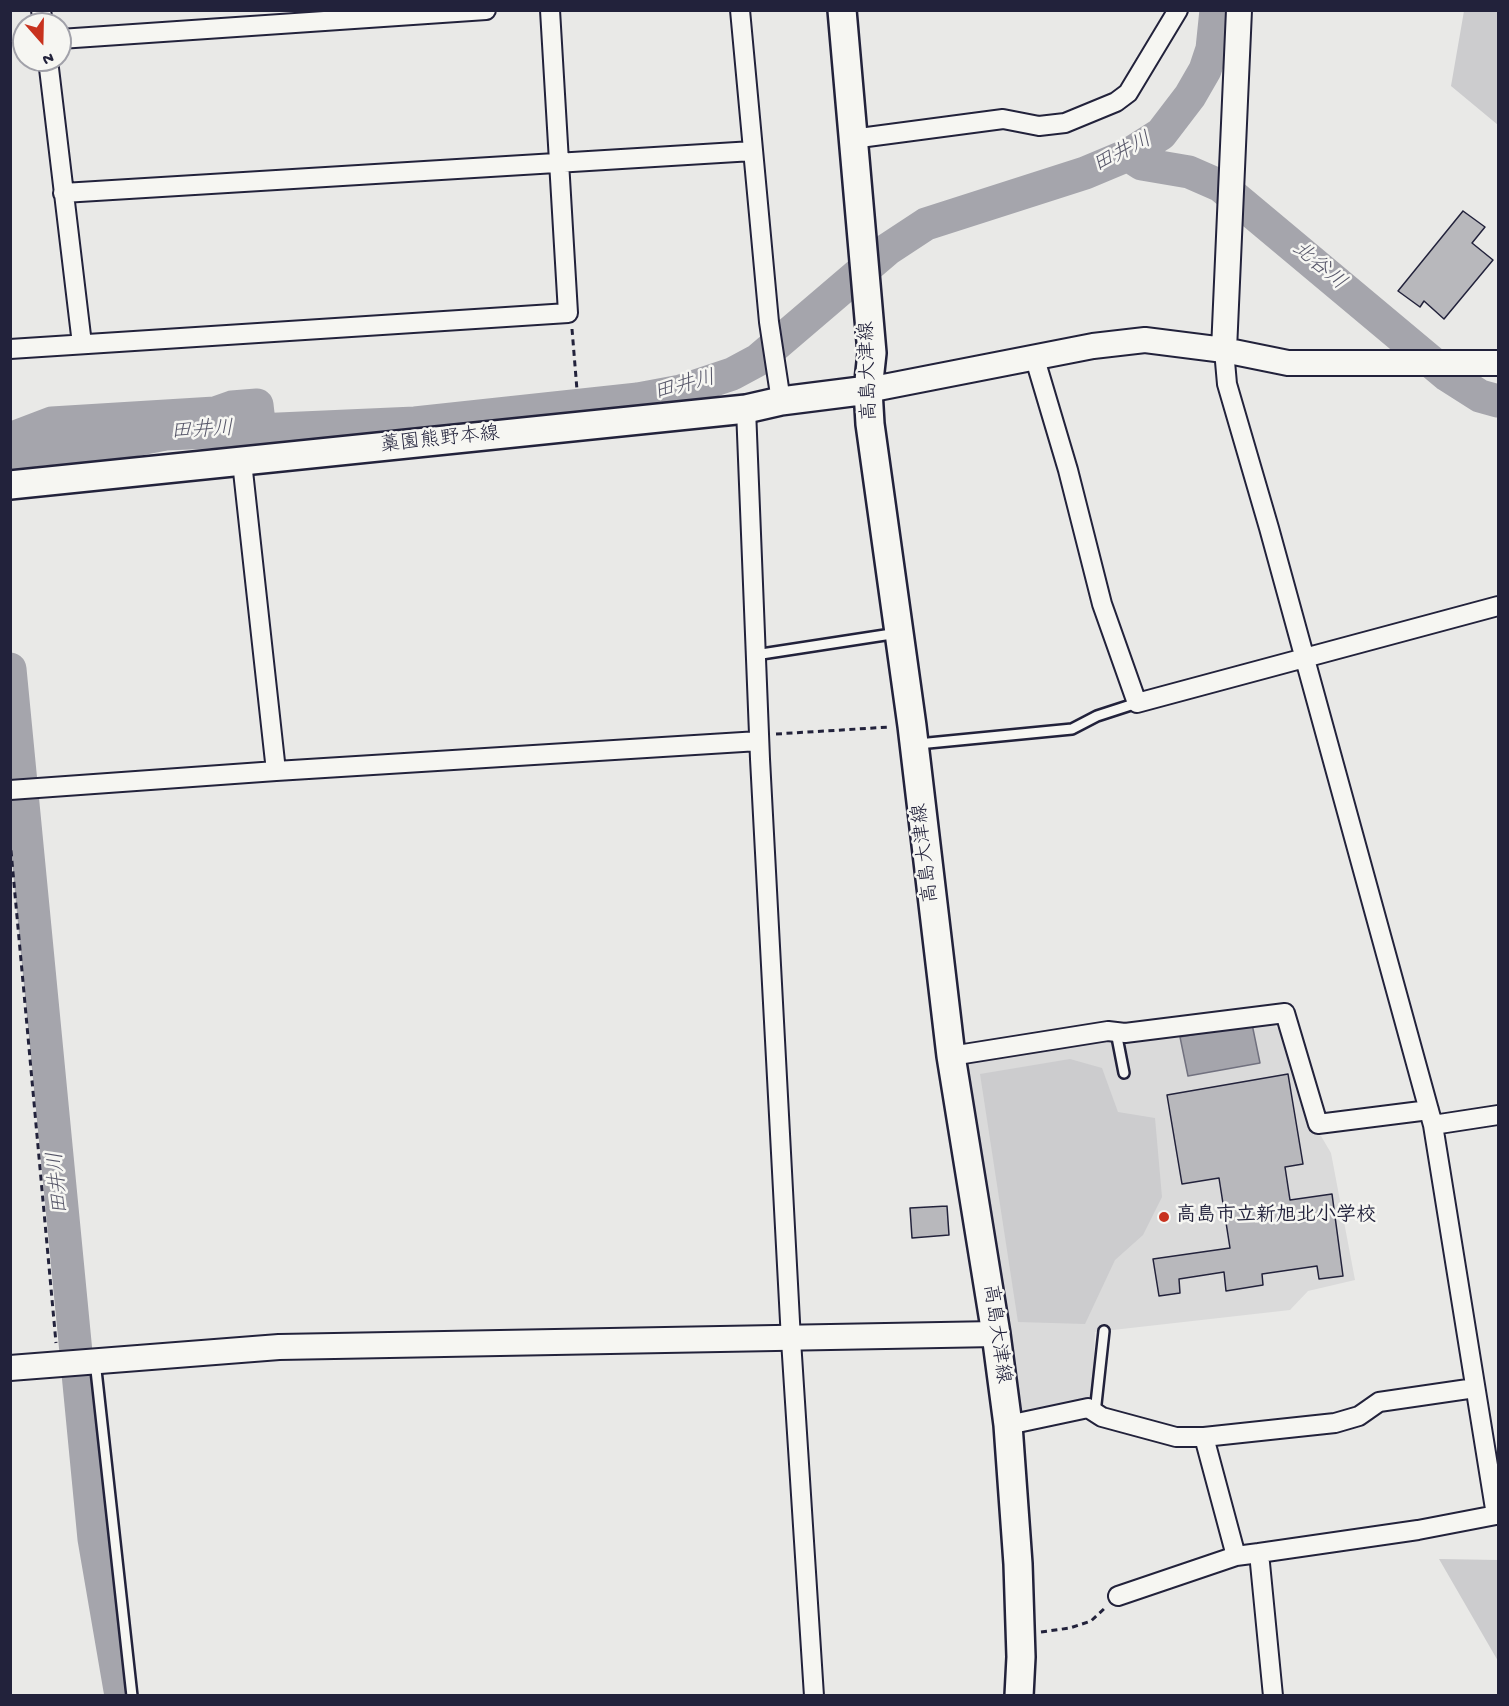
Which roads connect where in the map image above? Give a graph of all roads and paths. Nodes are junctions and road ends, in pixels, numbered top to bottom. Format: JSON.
{"nodes":[{"id":1,"x":486,"y":10,"type":"edge"},
{"id":2,"x":550,"y":10,"type":"edge"},
{"id":3,"x":740,"y":10,"type":"edge"},
{"id":4,"x":842,"y":10,"type":"edge"},
{"id":5,"x":1178,"y":10,"type":"edge"},
{"id":6,"x":1239,"y":10,"type":"edge"},
{"id":7,"x":72,"y":38,"type":"edge"},
{"id":8,"x":49,"y":72,"type":"edge"},
{"id":9,"x":852,"y":139,"type":"junction"},
{"id":10,"x":753,"y":151,"type":"junction"},
{"id":11,"x":559,"y":164,"type":"junction"},
{"id":12,"x":63,"y":193,"type":"junction"},
{"id":13,"x":568,"y":313,"type":"junction"},
{"id":14,"x":82,"y":344,"type":"junction"},
{"id":15,"x":10,"y":349,"type":"edge"},
{"id":16,"x":1224,"y":350,"type":"junction"},
{"id":17,"x":1035,"y":359,"type":"junction"},
{"id":18,"x":1498,"y":363,"type":"edge"},
{"id":19,"x":577,"y":390,"type":"dead end"},
{"id":20,"x":868,"y":390,"type":"junction"},
{"id":21,"x":781,"y":401,"type":"junction"},
{"id":22,"x":746,"y":409,"type":"junction"},
{"id":23,"x":242,"y":462,"type":"junction"},
{"id":24,"x":14,"y":485,"type":"edge"},
{"id":25,"x":1498,"y":606,"type":"edge"},
{"id":26,"x":900,"y":633,"type":"junction"},
{"id":27,"x":755,"y":655,"type":"junction"},
{"id":28,"x":1304,"y":658,"type":"junction"},
{"id":29,"x":1137,"y":703,"type":"junction"},
{"id":30,"x":913,"y":735,"type":"junction"},
{"id":31,"x":759,"y":741,"type":"junction"},
{"id":32,"x":276,"y":771,"type":"junction"},
{"id":33,"x":10,"y":790,"type":"edge"},
{"id":34,"x":10,"y":840,"type":"edge"},
{"id":35,"x":1116,"y":1032,"type":"junction"},
{"id":36,"x":951,"y":1056,"type":"junction"},
{"id":37,"x":1124,"y":1073,"type":"dead end"},
{"id":38,"x":1498,"y":1115,"type":"edge"},
{"id":39,"x":1431,"y":1118,"type":"junction"},
{"id":40,"x":1104,"y":1330,"type":"dead end"},
{"id":41,"x":996,"y":1334,"type":"junction"},
{"id":42,"x":791,"y":1340,"type":"junction"},
{"id":43,"x":77,"y":1362,"type":"junction"},
{"id":44,"x":10,"y":1368,"type":"edge"},
{"id":45,"x":1475,"y":1388,"type":"junction"},
{"id":46,"x":1095,"y":1413,"type":"junction"},
{"id":47,"x":1008,"y":1425,"type":"junction"},
{"id":48,"x":1204,"y":1437,"type":"junction"},
{"id":49,"x":1258,"y":1553,"type":"junction"},
{"id":50,"x":1236,"y":1556,"type":"junction"},
{"id":51,"x":1118,"y":1596,"type":"joint"},
{"id":52,"x":1020,"y":1634,"type":"junction"},
{"id":53,"x":132,"y":1695,"type":"edge"},
{"id":54,"x":814,"y":1695,"type":"edge"},
{"id":55,"x":1019,"y":1695,"type":"edge"},
{"id":56,"x":1273,"y":1695,"type":"edge"}],
"edges":[{"from":1,"to":7,"type":"street"},
{"from":2,"to":11,"type":"street"},
{"from":3,"to":10,"type":"street"},
{"from":4,"to":9,"type":"main road","name":"高島大津線"},
{"from":5,"to":9,"type":"street"},
{"from":6,"to":16,"type":"street"},
{"from":8,"to":12,"type":"street"},
{"from":9,"to":20,"type":"main road","name":"高島大津線"},
{"from":10,"to":11,"type":"street"},
{"from":10,"to":21,"type":"street"},
{"from":11,"to":12,"type":"street"},
{"from":11,"to":13,"type":"street"},
{"from":12,"to":14,"type":"street"},
{"from":13,"to":14,"type":"street"},
{"from":13,"to":19,"type":"path"},
{"from":14,"to":15,"type":"street"},
{"from":16,"to":17,"type":"street"},
{"from":16,"to":18,"type":"street"},
{"from":16,"to":28,"type":"street"},
{"from":17,"to":20,"type":"street"},
{"from":17,"to":29,"type":"street"},
{"from":20,"to":21,"type":"main road","name":"藁園熊野本線"},
{"from":20,"to":26,"type":"main road","name":"高島大津線"},
{"from":21,"to":22,"type":"main road","name":"藁園熊野本線"},
{"from":22,"to":23,"type":"main road","name":"藁園熊野本線"},
{"from":22,"to":27,"type":"street"},
{"from":23,"to":24,"type":"main road","name":"藁園熊野本線"},
{"from":23,"to":32,"type":"street"},
{"from":25,"to":28,"type":"street"},
{"from":26,"to":27,"type":"lane"},
{"from":26,"to":30,"type":"main road","name":"高島大津線"},
{"from":27,"to":31,"type":"street"},
{"from":28,"to":29,"type":"street"},
{"from":28,"to":39,"type":"street"},
{"from":29,"to":30,"type":"lane"},
{"from":30,"to":31,"type":"path"},
{"from":30,"to":36,"type":"main road","name":"高島大津線"},
{"from":31,"to":32,"type":"street"},
{"from":31,"to":42,"type":"street"},
{"from":32,"to":33,"type":"street"},
{"from":34,"to":43,"type":"path"},
{"from":35,"to":36,"type":"street"},
{"from":35,"to":37,"type":"lane"},
{"from":35,"to":39,"type":"street"},
{"from":36,"to":41,"type":"main road","name":"高島大津線"},
{"from":38,"to":39,"type":"street"},
{"from":39,"to":45,"type":"street"},
{"from":40,"to":46,"type":"lane"},
{"from":41,"to":42,"type":"street"},
{"from":41,"to":47,"type":"main road","name":"高島大津線"},
{"from":42,"to":43,"type":"street"},
{"from":42,"to":54,"type":"street"},
{"from":43,"to":44,"type":"street"},
{"from":43,"to":53,"type":"lane"},
{"from":45,"to":48,"type":"street"},
{"from":45,"to":49,"type":"street"},
{"from":46,"to":47,"type":"street"},
{"from":46,"to":48,"type":"street"},
{"from":47,"to":52,"type":"main road","name":"高島大津線"},
{"from":48,"to":50,"type":"street"},
{"from":49,"to":50,"type":"street"},
{"from":49,"to":56,"type":"street"},
{"from":50,"to":51,"type":"street"},
{"from":51,"to":52,"type":"path"},
{"from":52,"to":55,"type":"main road","name":"高島大津線"}]}
